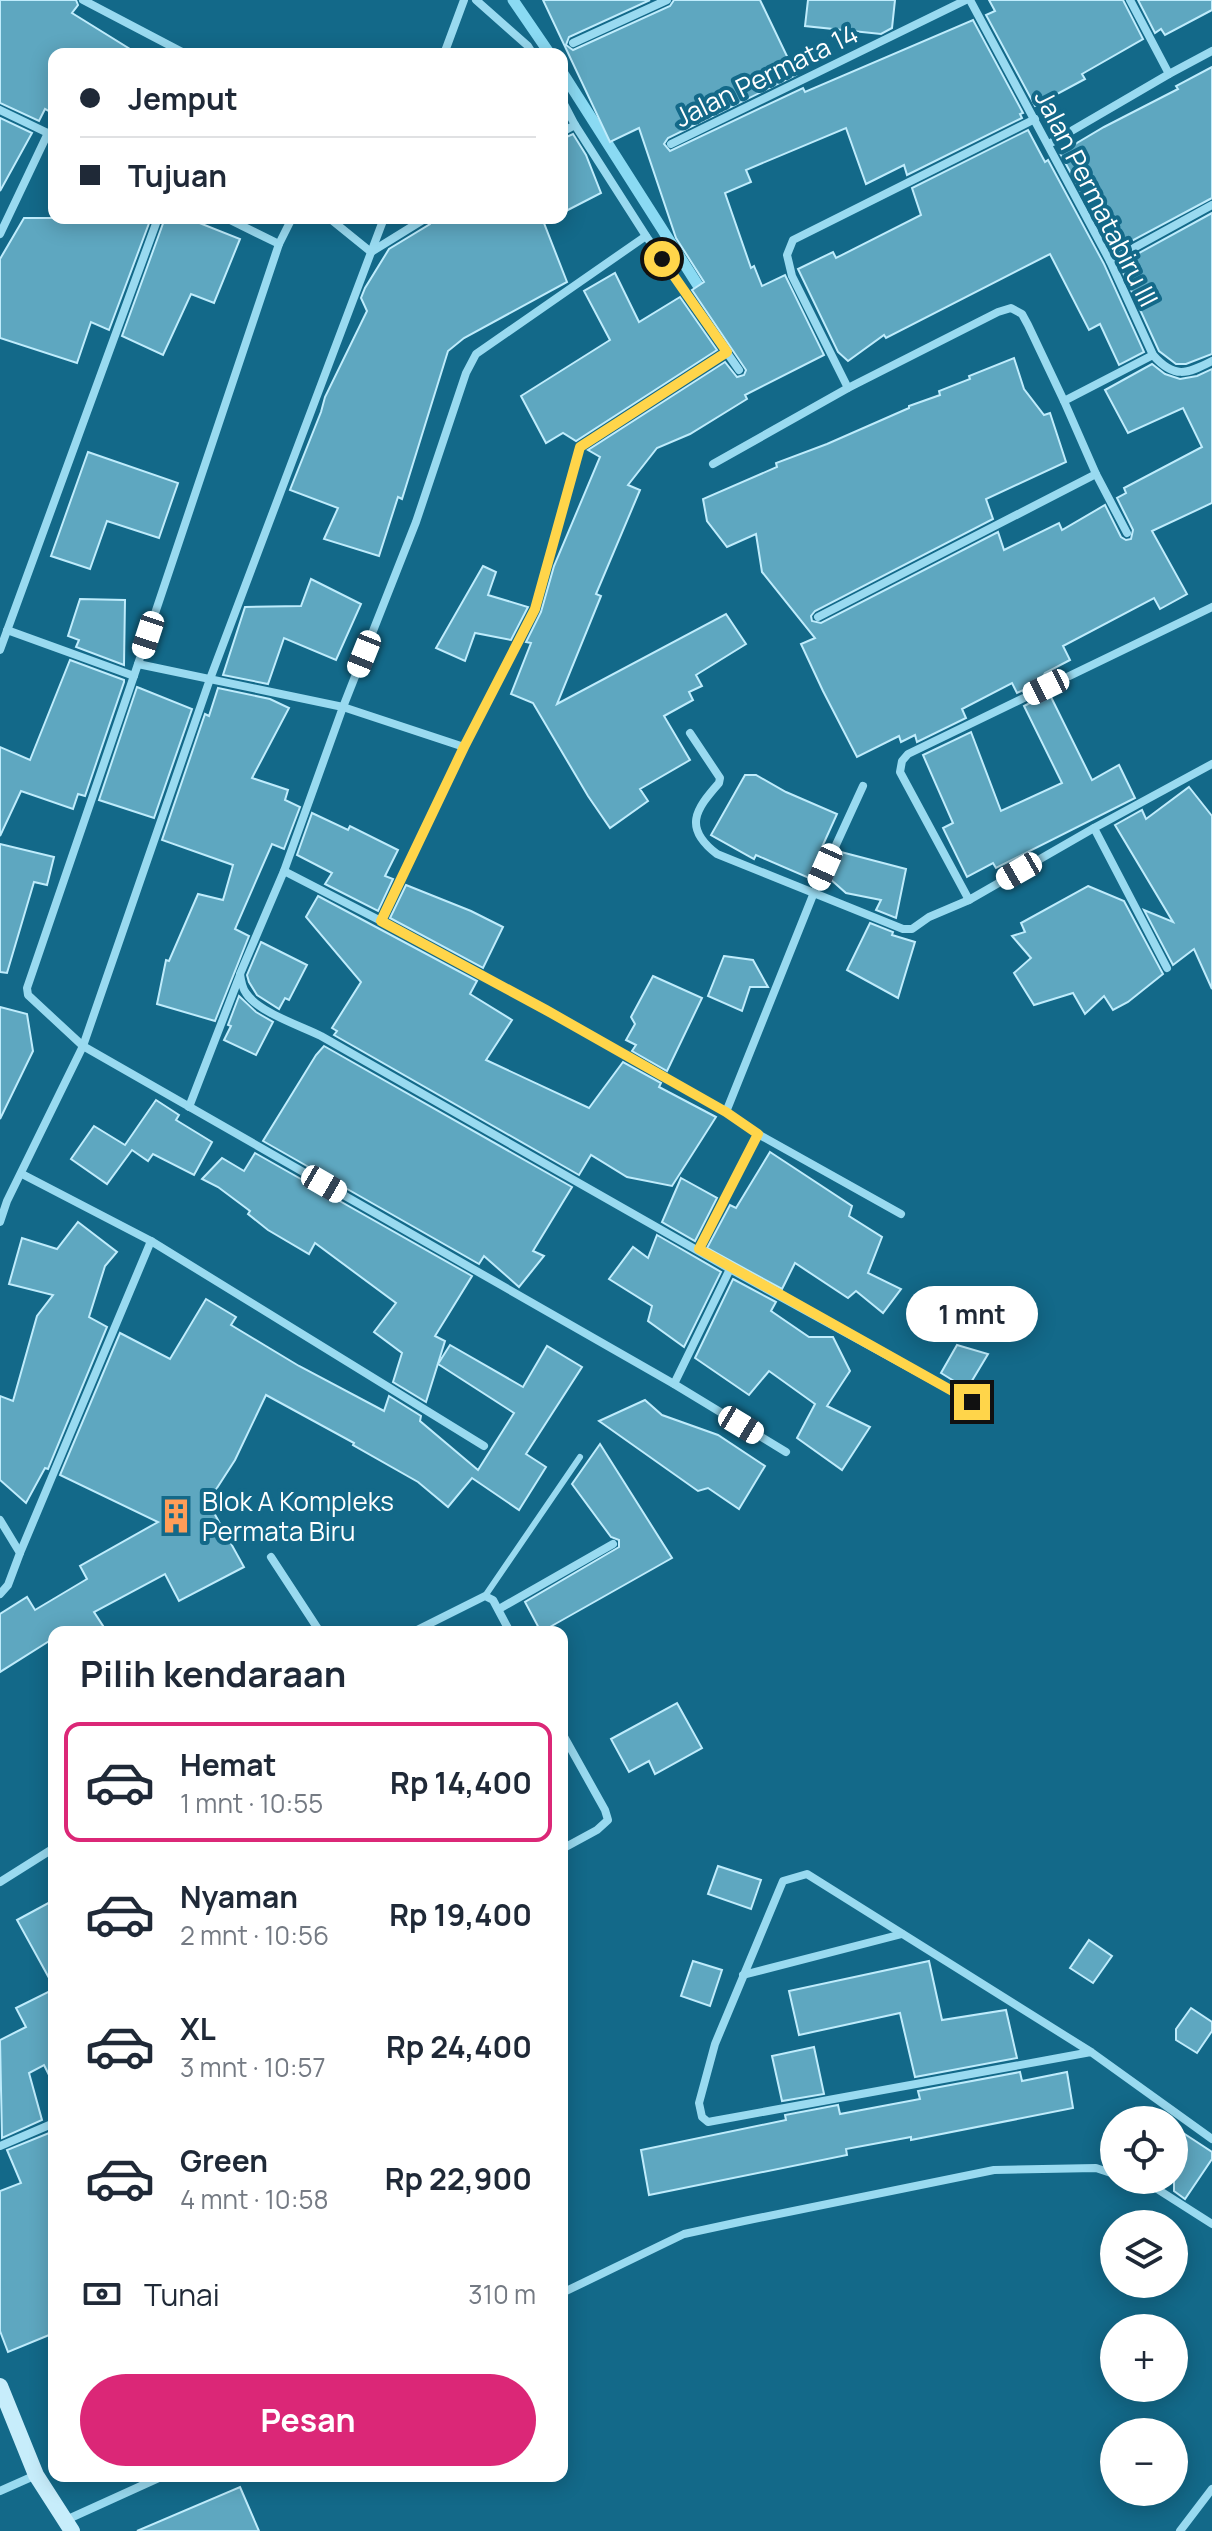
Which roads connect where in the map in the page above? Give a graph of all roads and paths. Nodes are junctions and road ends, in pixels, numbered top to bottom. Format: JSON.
{"nodes":[{"id":1,"x":83,"y":0,"type":"edge"},
{"id":2,"x":464,"y":0,"type":"edge"},
{"id":3,"x":476,"y":0,"type":"edge"},
{"id":4,"x":667,"y":0,"type":"edge"},
{"id":5,"x":968,"y":0,"type":"edge"},
{"id":6,"x":1130,"y":0,"type":"edge"},
{"id":7,"x":573,"y":43,"type":"dead end"},
{"id":8,"x":175,"y":48,"type":"edge"},
{"id":9,"x":446,"y":48,"type":"edge"},
{"id":10,"x":529,"y":48,"type":"edge"},
{"id":11,"x":1212,"y":51,"type":"edge"},
{"id":12,"x":1169,"y":74,"type":"junction"},
{"id":13,"x":0,"y":110,"type":"edge"},
{"id":14,"x":568,"y":112,"type":"edge"},
{"id":15,"x":1035,"y":119,"type":"junction"},
{"id":16,"x":575,"y":125,"type":"junction"},
{"id":17,"x":568,"y":129,"type":"edge"},
{"id":18,"x":48,"y":134,"type":"edge"},
{"id":19,"x":48,"y":141,"type":"edge"},
{"id":20,"x":671,"y":144,"type":"dead end"},
{"id":21,"x":1049,"y":144,"type":"junction"},
{"id":22,"x":1212,"y":205,"type":"edge"},
{"id":23,"x":156,"y":224,"type":"edge"},
{"id":24,"x":238,"y":224,"type":"edge"},
{"id":25,"x":289,"y":224,"type":"edge"},
{"id":26,"x":336,"y":224,"type":"edge"},
{"id":27,"x":382,"y":224,"type":"edge"},
{"id":28,"x":416,"y":224,"type":"edge"},
{"id":29,"x":0,"y":234,"type":"edge"},
{"id":30,"x":646,"y":236,"type":"junction"},
{"id":31,"x":279,"y":244,"type":"junction"},
{"id":32,"x":371,"y":252,"type":"junction"},
{"id":33,"x":1110,"y":261,"type":"junction"},
{"id":34,"x":727,"y":352,"type":"junction"},
{"id":35,"x":1153,"y":355,"type":"junction"},
{"id":36,"x":1212,"y":361,"type":"edge"},
{"id":37,"x":739,"y":370,"type":"dead end"},
{"id":38,"x":848,"y":388,"type":"junction"},
{"id":39,"x":1064,"y":401,"type":"junction"},
{"id":40,"x":713,"y":464,"type":"dead end"},
{"id":41,"x":1096,"y":474,"type":"junction"},
{"id":42,"x":1127,"y":533,"type":"dead end"},
{"id":43,"x":1212,"y":607,"type":"edge"},
{"id":44,"x":818,"y":617,"type":"dead end"},
{"id":45,"x":7,"y":630,"type":"junction"},
{"id":46,"x":0,"y":650,"type":"edge"},
{"id":47,"x":138,"y":664,"type":"junction"},
{"id":48,"x":134,"y":676,"type":"junction"},
{"id":49,"x":210,"y":679,"type":"junction"},
{"id":50,"x":343,"y":707,"type":"junction"},
{"id":51,"x":690,"y":733,"type":"dead end"},
{"id":52,"x":464,"y":747,"type":"junction"},
{"id":53,"x":1212,"y":764,"type":"edge"},
{"id":54,"x":863,"y":786,"type":"dead end"},
{"id":55,"x":1094,"y":828,"type":"junction"},
{"id":56,"x":284,"y":871,"type":"junction"},
{"id":57,"x":813,"y":895,"type":"junction"},
{"id":58,"x":969,"y":900,"type":"junction"},
{"id":59,"x":381,"y":921,"type":"junction"},
{"id":60,"x":1167,"y":968,"type":"dead end"},
{"id":61,"x":240,"y":974,"type":"junction"},
{"id":62,"x":83,"y":1046,"type":"junction"},
{"id":63,"x":189,"y":1107,"type":"junction"},
{"id":64,"x":726,"y":1112,"type":"junction"},
{"id":65,"x":758,"y":1134,"type":"junction"},
{"id":66,"x":22,"y":1174,"type":"junction"},
{"id":67,"x":901,"y":1214,"type":"dead end"},
{"id":68,"x":0,"y":1222,"type":"edge"},
{"id":69,"x":151,"y":1241,"type":"junction"},
{"id":70,"x":699,"y":1249,"type":"junction"},
{"id":71,"x":730,"y":1269,"type":"junction"},
{"id":72,"x":674,"y":1384,"type":"junction"},
{"id":73,"x":972,"y":1402,"type":"dead end"},
{"id":74,"x":484,"y":1446,"type":"dead end"},
{"id":75,"x":786,"y":1452,"type":"dead end"},
{"id":76,"x":580,"y":1457,"type":"dead end"},
{"id":77,"x":0,"y":1520,"type":"edge"},
{"id":78,"x":613,"y":1544,"type":"dead end"},
{"id":79,"x":20,"y":1553,"type":"junction"},
{"id":80,"x":271,"y":1557,"type":"dead end"},
{"id":81,"x":0,"y":1594,"type":"edge"},
{"id":82,"x":485,"y":1596,"type":"junction"},
{"id":83,"x":499,"y":1609,"type":"junction"},
{"id":84,"x":316,"y":1626,"type":"edge"},
{"id":85,"x":425,"y":1626,"type":"edge"},
{"id":86,"x":507,"y":1626,"type":"edge"},
{"id":87,"x":568,"y":1744,"type":"edge"},
{"id":88,"x":568,"y":1846,"type":"edge"},
{"id":89,"x":48,"y":1852,"type":"edge"},
{"id":90,"x":0,"y":1882,"type":"edge"},
{"id":91,"x":902,"y":1934,"type":"junction"},
{"id":92,"x":743,"y":1975,"type":"junction"},
{"id":93,"x":1091,"y":2052,"type":"junction"},
{"id":94,"x":48,"y":2126,"type":"edge"},
{"id":95,"x":1212,"y":2139,"type":"edge"},
{"id":96,"x":0,"y":2146,"type":"edge"},
{"id":97,"x":1100,"y":2169,"type":"edge"},
{"id":98,"x":1166,"y":2194,"type":"edge"},
{"id":99,"x":1209,"y":2219,"type":"edge"},
{"id":100,"x":568,"y":2290,"type":"edge"},
{"id":101,"x":0,"y":2386,"type":"edge"},
{"id":102,"x":36,"y":2475,"type":"junction"},
{"id":103,"x":152,"y":2482,"type":"edge"},
{"id":104,"x":1212,"y":2489,"type":"edge"},
{"id":105,"x":0,"y":2491,"type":"edge"},
{"id":106,"x":69,"y":2526,"type":"edge"},
{"id":107,"x":1180,"y":2531,"type":"edge"}],
"edges":[{"from":1,"to":8,"type":"street"},
{"from":2,"to":9,"type":"street"},
{"from":3,"to":10,"type":"street"},
{"from":4,"to":7,"type":"street"},
{"from":5,"to":15,"type":"street","name":"Jalan Permatabiru III"},
{"from":5,"to":20,"type":"street","name":"Jalan Permata 14"},
{"from":6,"to":12,"type":"street"},
{"from":11,"to":12,"type":"street"},
{"from":12,"to":21,"type":"street"},
{"from":13,"to":18,"type":"street"},
{"from":14,"to":16,"type":"street"},
{"from":15,"to":21,"type":"street","name":"Jalan Permatabiru III"},
{"from":15,"to":38,"type":"street"},
{"from":16,"to":17,"type":"street"},
{"from":16,"to":30,"type":"street"},
{"from":19,"to":29,"type":"street"},
{"from":21,"to":33,"type":"street","name":"Jalan Permatabiru III"},
{"from":22,"to":33,"type":"street"},
{"from":23,"to":45,"type":"street"},
{"from":24,"to":31,"type":"street"},
{"from":25,"to":31,"type":"street"},
{"from":26,"to":32,"type":"street"},
{"from":27,"to":32,"type":"street"},
{"from":28,"to":32,"type":"street"},
{"from":30,"to":34,"type":"street"},
{"from":30,"to":50,"type":"street"},
{"from":31,"to":47,"type":"street"},
{"from":32,"to":49,"type":"street"},
{"from":33,"to":35,"type":"street","name":"Jalan Permatabiru III"},
{"from":34,"to":37,"type":"street"},
{"from":34,"to":52,"type":"street"},
{"from":35,"to":36,"type":"street"},
{"from":35,"to":39,"type":"street"},
{"from":38,"to":39,"type":"street"},
{"from":38,"to":40,"type":"street"},
{"from":39,"to":41,"type":"street"},
{"from":41,"to":42,"type":"street"},
{"from":41,"to":44,"type":"street"},
{"from":43,"to":58,"type":"street"},
{"from":45,"to":46,"type":"street"},
{"from":45,"to":48,"type":"street"},
{"from":47,"to":48,"type":"street"},
{"from":47,"to":49,"type":"street"},
{"from":48,"to":62,"type":"street"},
{"from":49,"to":50,"type":"street"},
{"from":49,"to":62,"type":"street"},
{"from":50,"to":52,"type":"street"},
{"from":50,"to":56,"type":"street"},
{"from":51,"to":57,"type":"street"},
{"from":52,"to":59,"type":"street"},
{"from":53,"to":55,"type":"street"},
{"from":54,"to":57,"type":"street"},
{"from":55,"to":58,"type":"street"},
{"from":55,"to":60,"type":"street"},
{"from":56,"to":59,"type":"street"},
{"from":56,"to":61,"type":"street"},
{"from":57,"to":58,"type":"street"},
{"from":57,"to":64,"type":"street"},
{"from":59,"to":64,"type":"street"},
{"from":61,"to":63,"type":"street"},
{"from":61,"to":70,"type":"street"},
{"from":62,"to":63,"type":"street"},
{"from":62,"to":66,"type":"street"},
{"from":63,"to":72,"type":"street"},
{"from":64,"to":65,"type":"street"},
{"from":65,"to":67,"type":"street"},
{"from":65,"to":70,"type":"street"},
{"from":66,"to":68,"type":"street"},
{"from":66,"to":69,"type":"street"},
{"from":69,"to":74,"type":"street"},
{"from":69,"to":79,"type":"street"},
{"from":70,"to":71,"type":"street"},
{"from":71,"to":72,"type":"street"},
{"from":71,"to":73,"type":"street"},
{"from":72,"to":75,"type":"street"},
{"from":76,"to":82,"type":"lane"},
{"from":77,"to":79,"type":"street"},
{"from":78,"to":83,"type":"street"},
{"from":79,"to":81,"type":"street"},
{"from":80,"to":84,"type":"street"},
{"from":82,"to":83,"type":"street"},
{"from":82,"to":85,"type":"street"},
{"from":83,"to":86,"type":"street"},
{"from":87,"to":88,"type":"street"},
{"from":89,"to":90,"type":"street"},
{"from":91,"to":92,"type":"street"},
{"from":91,"to":92,"type":"street"},
{"from":91,"to":93,"type":"street"},
{"from":92,"to":93,"type":"street"},
{"from":93,"to":95,"type":"street"},
{"from":94,"to":96,"type":"street"},
{"from":97,"to":100,"type":"street"},
{"from":98,"to":99,"type":"street"},
{"from":101,"to":102,"type":"street"},
{"from":102,"to":105,"type":"street"},
{"from":102,"to":106,"type":"street"},
{"from":103,"to":106,"type":"street"},
{"from":104,"to":107,"type":"street"}]}
